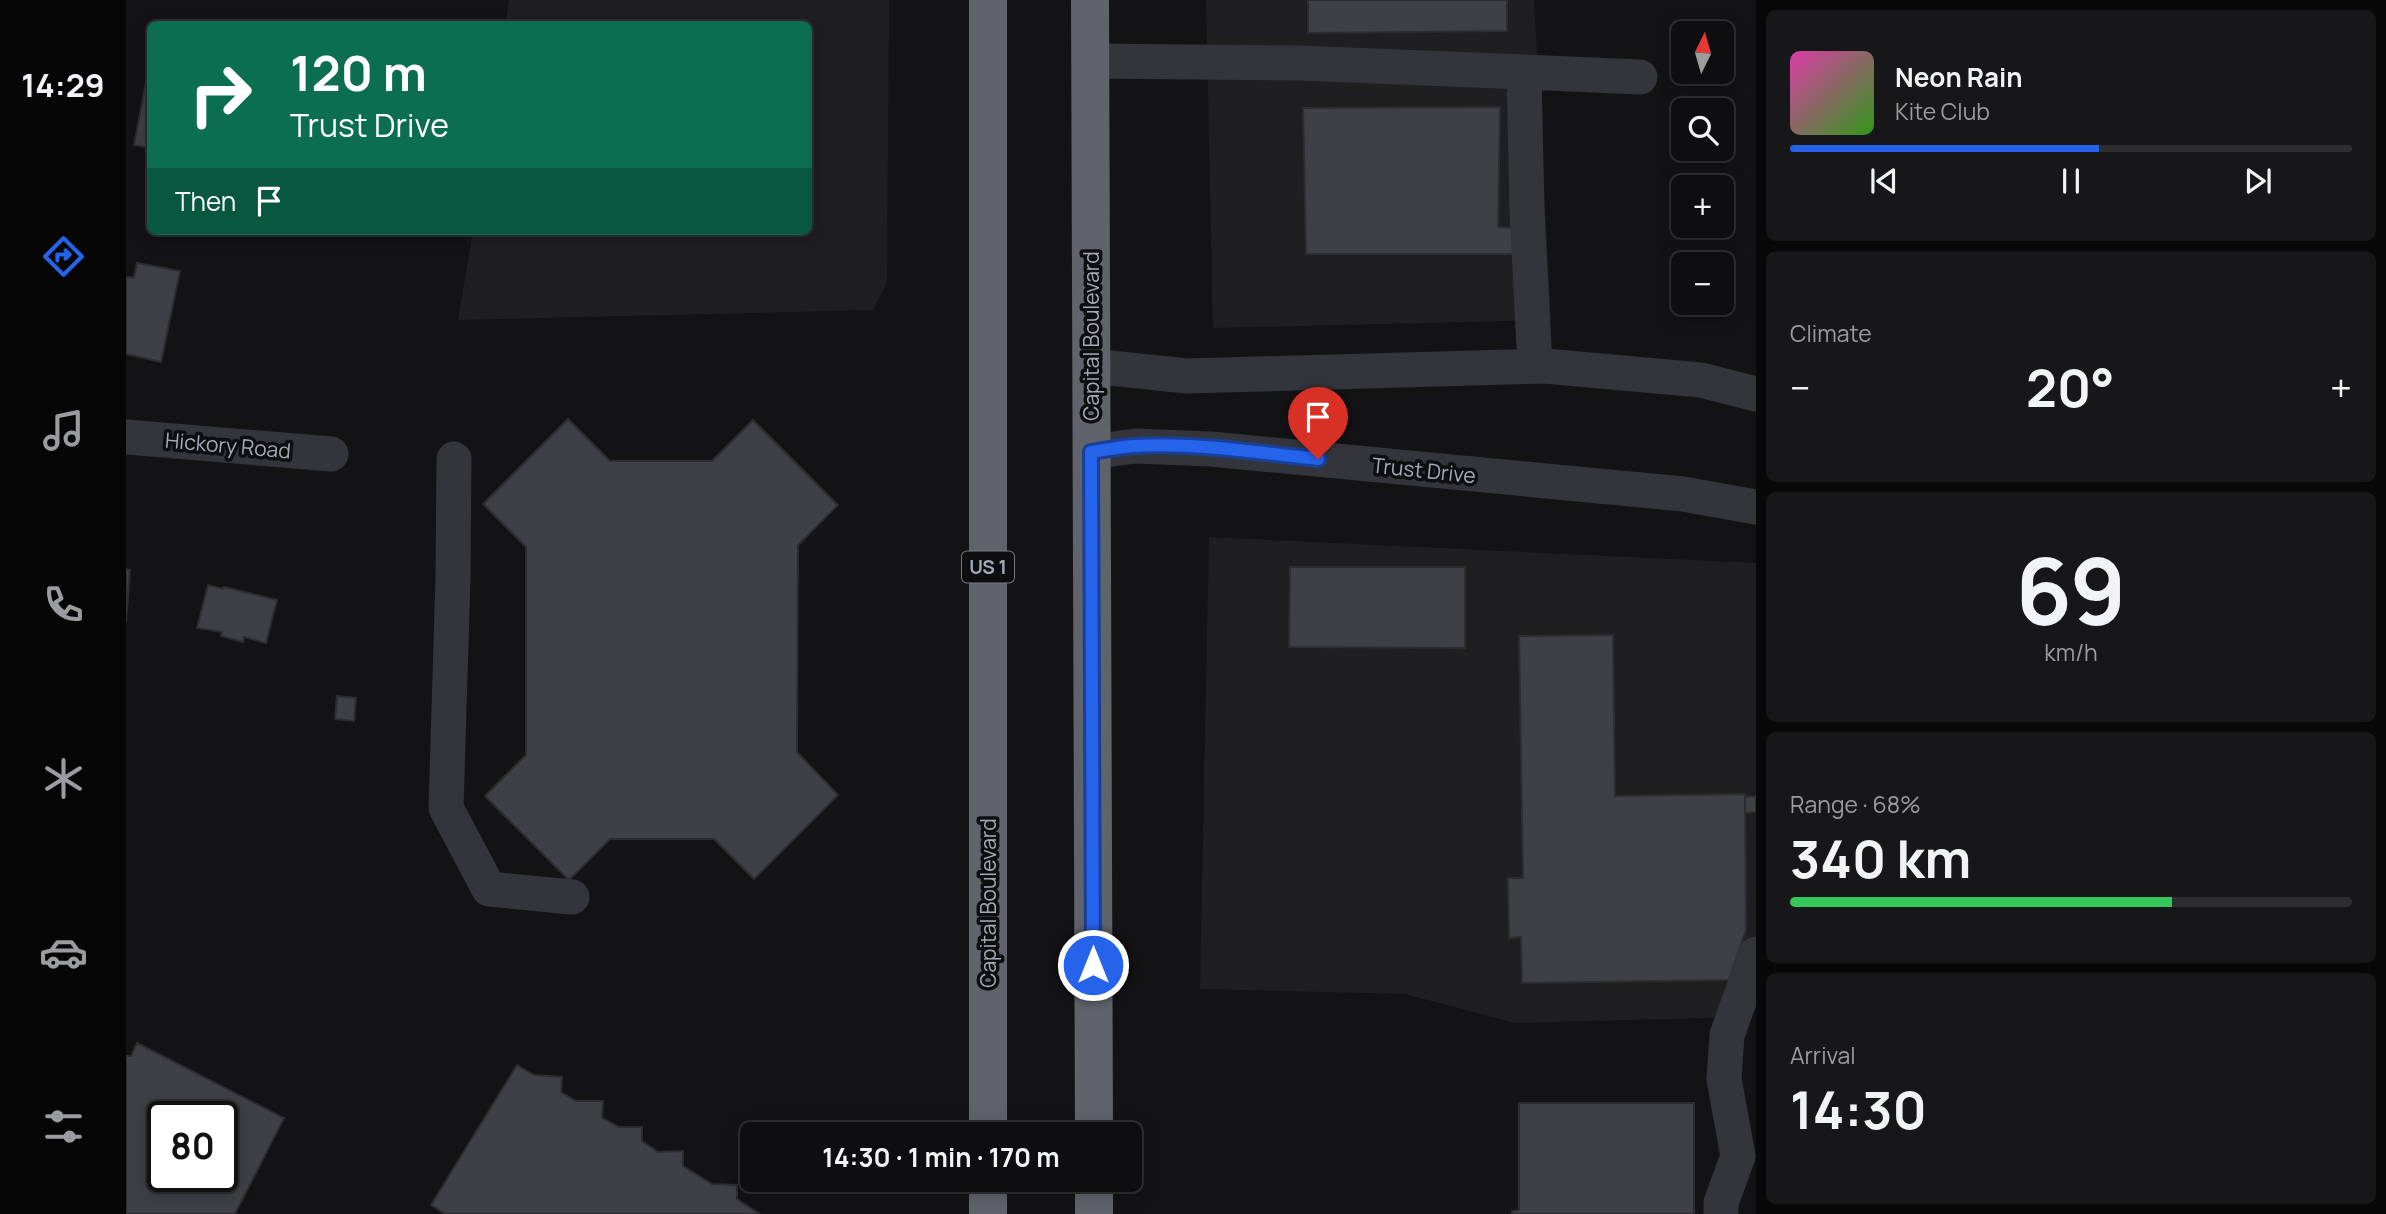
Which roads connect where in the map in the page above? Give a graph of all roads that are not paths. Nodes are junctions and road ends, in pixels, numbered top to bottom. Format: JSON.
{"nodes":[{"id":1,"x":988,"y":0,"type":"edge"},
{"id":2,"x":1090,"y":0,"type":"edge"},
{"id":3,"x":1089,"y":61,"type":"junction"},
{"id":4,"x":1524,"y":72,"type":"junction"},
{"id":5,"x":1640,"y":77,"type":"dead end"},
{"id":6,"x":1091,"y":366,"type":"junction"},
{"id":7,"x":1535,"y":366,"type":"junction"},
{"id":8,"x":1756,"y":394,"type":"edge"},
{"id":9,"x":126,"y":437,"type":"edge"},
{"id":10,"x":1091,"y":452,"type":"junction"},
{"id":11,"x":331,"y":454,"type":"dead end"},
{"id":12,"x":454,"y":459,"type":"dead end"},
{"id":13,"x":1756,"y":507,"type":"edge"},
{"id":14,"x":572,"y":897,"type":"dead end"},
{"id":15,"x":1756,"y":954,"type":"edge"},
{"id":16,"x":988,"y":1122,"type":"edge"},
{"id":17,"x":1094,"y":1122,"type":"edge"},
{"id":18,"x":988,"y":1192,"type":"edge"},
{"id":19,"x":1094,"y":1192,"type":"edge"},
{"id":20,"x":988,"y":1214,"type":"edge"},
{"id":21,"x":1094,"y":1214,"type":"edge"},
{"id":22,"x":1721,"y":1214,"type":"edge"}],
"edges":[{"from":1,"to":16,"type":"highway","name":"Capital Boulevard","number":"US 1"},
{"from":2,"to":3,"type":"highway","name":"Capital Boulevard"},
{"from":3,"to":4,"type":"street"},
{"from":3,"to":6,"type":"highway","name":"Capital Boulevard"},
{"from":4,"to":5,"type":"street"},
{"from":4,"to":7,"type":"street"},
{"from":6,"to":7,"type":"street"},
{"from":6,"to":10,"type":"highway","name":"Capital Boulevard"},
{"from":7,"to":8,"type":"street"},
{"from":9,"to":11,"type":"street","name":"Hickory Road"},
{"from":10,"to":13,"type":"street","name":"Trust Drive"},
{"from":10,"to":17,"type":"highway","name":"Capital Boulevard"},
{"from":12,"to":14,"type":"street"},
{"from":15,"to":22,"type":"street"},
{"from":18,"to":20,"type":"highway"},
{"from":19,"to":21,"type":"highway"}]}
